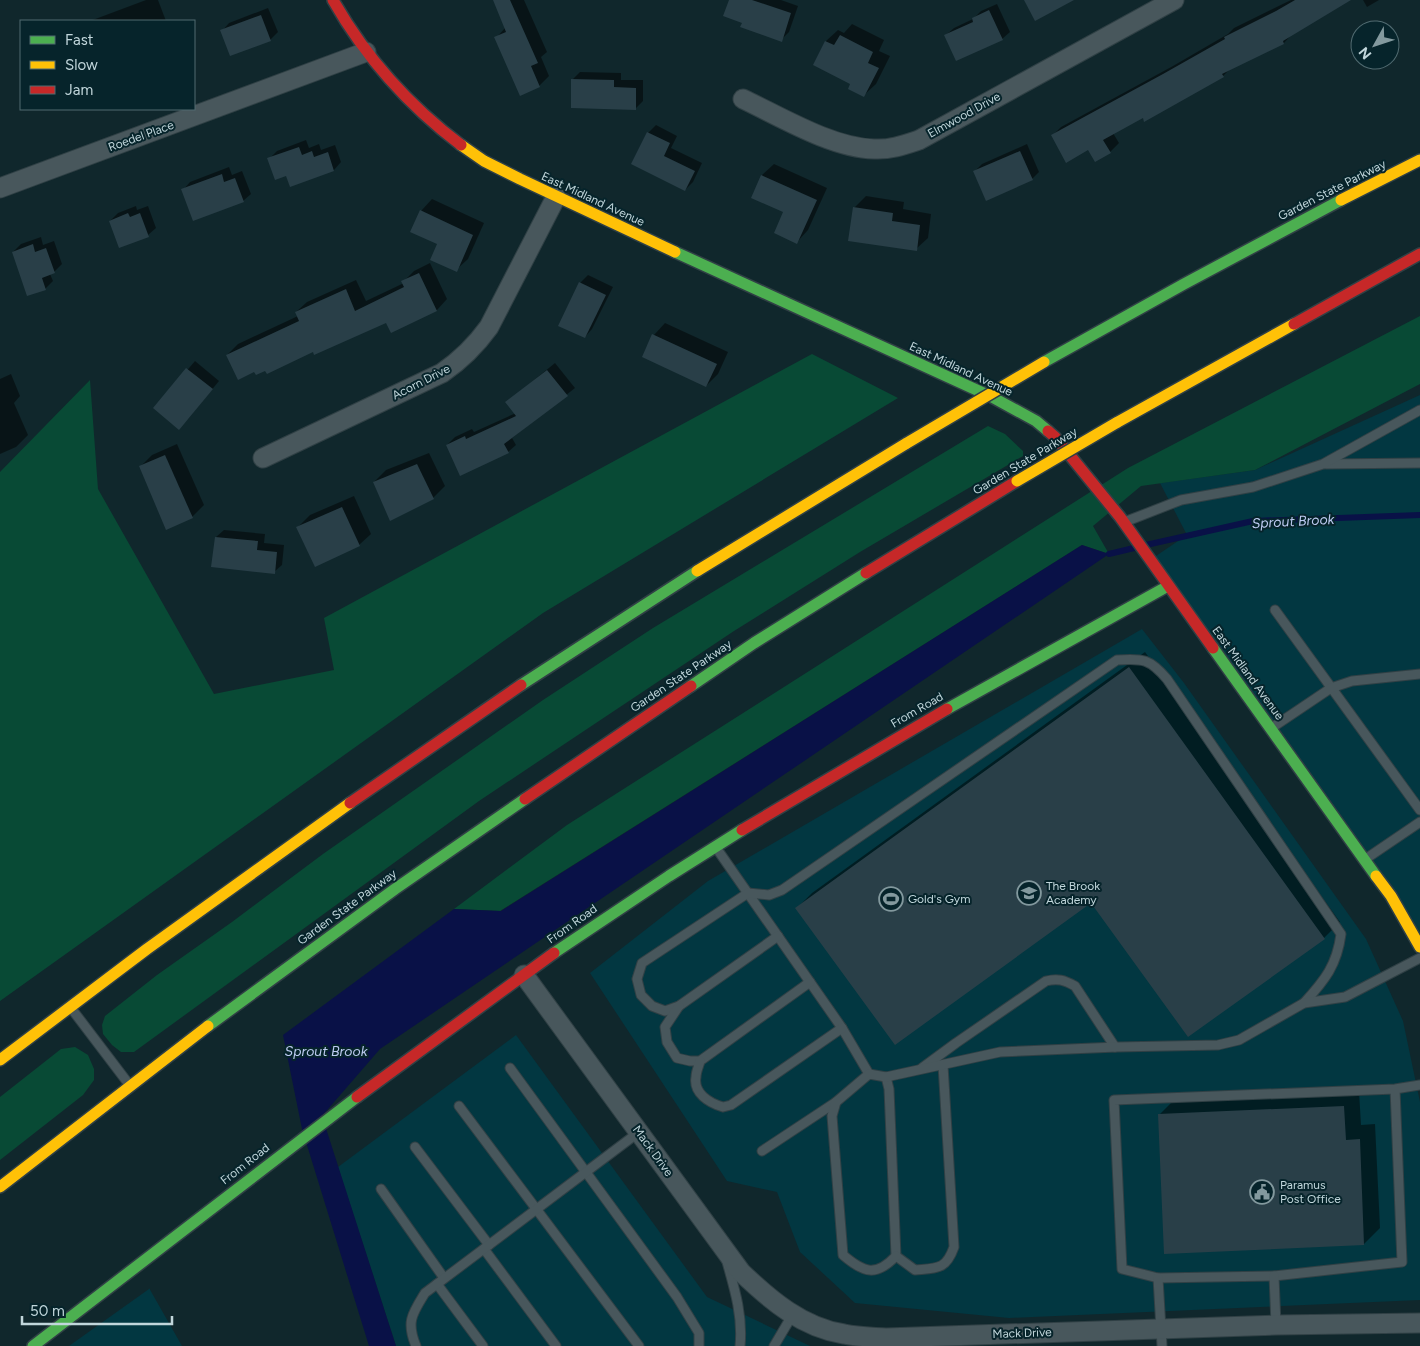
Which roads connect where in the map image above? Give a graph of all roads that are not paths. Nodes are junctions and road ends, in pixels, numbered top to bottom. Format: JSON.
{"nodes":[{"id":1,"x":333,"y":0,"type":"edge"},
{"id":2,"x":1174,"y":0,"type":"edge"},
{"id":3,"x":366,"y":52,"type":"junction"},
{"id":4,"x":743,"y":99,"type":"dead end"},
{"id":5,"x":1420,"y":160,"type":"edge"},
{"id":6,"x":0,"y":188,"type":"edge"},
{"id":7,"x":556,"y":197,"type":"junction"},
{"id":8,"x":1420,"y":254,"type":"edge"},
{"id":9,"x":1420,"y":410,"type":"edge"},
{"id":10,"x":263,"y":458,"type":"dead end"},
{"id":11,"x":1420,"y":463,"type":"edge"},
{"id":12,"x":1323,"y":464,"type":"junction"},
{"id":13,"x":1122,"y":519,"type":"junction"},
{"id":14,"x":1168,"y":586,"type":"junction"},
{"id":15,"x":1274,"y":610,"type":"dead end"},
{"id":16,"x":1420,"y":674,"type":"edge"},
{"id":17,"x":1331,"y":688,"type":"junction"},
{"id":18,"x":1270,"y":728,"type":"junction"},
{"id":19,"x":1420,"y":810,"type":"edge"},
{"id":20,"x":1420,"y":822,"type":"edge"},
{"id":21,"x":716,"y":847,"type":"junction"},
{"id":22,"x":1365,"y":860,"type":"junction"},
{"id":23,"x":748,"y":893,"type":"junction"},
{"id":24,"x":778,"y":936,"type":"junction"},
{"id":25,"x":1420,"y":947,"type":"edge"},
{"id":26,"x":1420,"y":958,"type":"edge"},
{"id":27,"x":524,"y":975,"type":"junction"},
{"id":28,"x":810,"y":982,"type":"junction"},
{"id":29,"x":1304,"y":1003,"type":"junction"},
{"id":30,"x":69,"y":1006,"type":"junction"},
{"id":31,"x":678,"y":1006,"type":"junction"},
{"id":32,"x":842,"y":1028,"type":"junction"},
{"id":33,"x":1116,"y":1047,"type":"junction"},
{"id":34,"x":0,"y":1060,"type":"edge"},
{"id":35,"x":700,"y":1061,"type":"junction"},
{"id":36,"x":943,"y":1065,"type":"junction"},
{"id":37,"x":510,"y":1068,"type":"dead end"},
{"id":38,"x":920,"y":1069,"type":"junction"},
{"id":39,"x":869,"y":1074,"type":"junction"},
{"id":40,"x":886,"y":1077,"type":"junction"},
{"id":41,"x":130,"y":1085,"type":"junction"},
{"id":42,"x":1420,"y":1085,"type":"edge"},
{"id":43,"x":1395,"y":1088,"type":"junction"},
{"id":44,"x":836,"y":1102,"type":"junction"},
{"id":45,"x":459,"y":1106,"type":"dead end"},
{"id":46,"x":639,"y":1132,"type":"junction"},
{"id":47,"x":415,"y":1147,"type":"dead end"},
{"id":48,"x":762,"y":1151,"type":"dead end"},
{"id":49,"x":585,"y":1172,"type":"junction"},
{"id":50,"x":0,"y":1187,"type":"edge"},
{"id":51,"x":381,"y":1188,"type":"dead end"},
{"id":52,"x":536,"y":1209,"type":"junction"},
{"id":53,"x":722,"y":1245,"type":"junction"},
{"id":54,"x":486,"y":1247,"type":"junction"},
{"id":55,"x":896,"y":1256,"type":"junction"},
{"id":56,"x":1274,"y":1276,"type":"junction"},
{"id":57,"x":1158,"y":1278,"type":"junction"},
{"id":58,"x":441,"y":1281,"type":"junction"},
{"id":59,"x":793,"y":1314,"type":"junction"},
{"id":60,"x":1420,"y":1323,"type":"edge"},
{"id":61,"x":1276,"y":1325,"type":"junction"},
{"id":62,"x":874,"y":1337,"type":"junction"},
{"id":63,"x":1162,"y":1337,"type":"edge"},
{"id":64,"x":33,"y":1346,"type":"edge"},
{"id":65,"x":416,"y":1346,"type":"edge"},
{"id":66,"x":483,"y":1346,"type":"edge"},
{"id":67,"x":556,"y":1346,"type":"edge"},
{"id":68,"x":639,"y":1346,"type":"edge"},
{"id":69,"x":699,"y":1346,"type":"edge"},
{"id":70,"x":740,"y":1346,"type":"edge"},
{"id":71,"x":774,"y":1346,"type":"edge"},
{"id":72,"x":851,"y":1346,"type":"edge"}],
"edges":[{"from":1,"to":3,"type":"main road","name":"East Midland Avenue"},
{"from":2,"to":4,"type":"street","name":"Elmwood Drive"},
{"from":3,"to":6,"type":"street","name":"Roedel Place"},
{"from":3,"to":7,"type":"main road","name":"East Midland Avenue"},
{"from":5,"to":30,"type":"main road","name":"Garden State Parkway","bridge":true},
{"from":7,"to":10,"type":"street","name":"Acorn Drive"},
{"from":7,"to":13,"type":"main road","name":"East Midland Avenue"},
{"from":8,"to":41,"type":"main road","name":"Garden State Parkway","bridge":true},
{"from":9,"to":12,"type":"lane"},
{"from":11,"to":12,"type":"lane"},
{"from":12,"to":13,"type":"lane"},
{"from":13,"to":14,"type":"main road","name":"East Midland Avenue"},
{"from":14,"to":18,"type":"main road","name":"East Midland Avenue"},
{"from":14,"to":21,"type":"main road","name":"From Road"},
{"from":15,"to":17,"type":"lane"},
{"from":16,"to":17,"type":"lane"},
{"from":17,"to":18,"type":"lane"},
{"from":17,"to":19,"type":"lane"},
{"from":18,"to":22,"type":"main road","name":"East Midland Avenue"},
{"from":20,"to":22,"type":"lane"},
{"from":21,"to":23,"type":"lane"},
{"from":21,"to":27,"type":"main road","name":"From Road"},
{"from":22,"to":25,"type":"main road","name":"East Midland Avenue"},
{"from":23,"to":24,"type":"lane"},
{"from":23,"to":29,"type":"lane"},
{"from":23,"to":31,"type":"lane"},
{"from":24,"to":28,"type":"lane"},
{"from":24,"to":31,"type":"lane"},
{"from":26,"to":29,"type":"lane"},
{"from":27,"to":46,"type":"street","name":"Mack Drive"},
{"from":27,"to":64,"type":"main road","name":"From Road"},
{"from":28,"to":32,"type":"lane"},
{"from":28,"to":35,"type":"lane"},
{"from":29,"to":33,"type":"lane"},
{"from":30,"to":34,"type":"main road","name":"Garden State Parkway"},
{"from":30,"to":41,"type":"lane"},
{"from":31,"to":35,"type":"lane"},
{"from":32,"to":35,"type":"lane"},
{"from":32,"to":39,"type":"lane"},
{"from":33,"to":36,"type":"lane"},
{"from":33,"to":38,"type":"lane"},
{"from":36,"to":38,"type":"lane"},
{"from":36,"to":55,"type":"lane"},
{"from":37,"to":49,"type":"lane"},
{"from":38,"to":40,"type":"lane"},
{"from":39,"to":40,"type":"lane"},
{"from":39,"to":44,"type":"lane"},
{"from":40,"to":55,"type":"lane"},
{"from":41,"to":50,"type":"main road","name":"Garden State Parkway"},
{"from":42,"to":43,"type":"lane"},
{"from":43,"to":56,"type":"lane"},
{"from":43,"to":57,"type":"lane"},
{"from":44,"to":48,"type":"lane"},
{"from":44,"to":55,"type":"lane"},
{"from":45,"to":52,"type":"lane"},
{"from":46,"to":49,"type":"lane"},
{"from":46,"to":53,"type":"street","name":"Mack Drive"},
{"from":47,"to":54,"type":"lane"},
{"from":49,"to":52,"type":"lane"},
{"from":49,"to":69,"type":"lane"},
{"from":51,"to":58,"type":"lane"},
{"from":52,"to":54,"type":"lane"},
{"from":52,"to":68,"type":"lane"},
{"from":53,"to":59,"type":"street","name":"Mack Drive"},
{"from":53,"to":70,"type":"lane"},
{"from":54,"to":58,"type":"lane"},
{"from":54,"to":67,"type":"lane"},
{"from":56,"to":57,"type":"lane"},
{"from":56,"to":61,"type":"lane"},
{"from":57,"to":63,"type":"lane"},
{"from":58,"to":65,"type":"lane"},
{"from":58,"to":66,"type":"lane"},
{"from":59,"to":62,"type":"street","name":"Mack Drive"},
{"from":59,"to":71,"type":"lane"},
{"from":60,"to":61,"type":"street","name":"Mack Drive"},
{"from":61,"to":63,"type":"street","name":"Mack Drive"},
{"from":62,"to":63,"type":"street","name":"Mack Drive"},
{"from":62,"to":72,"type":"lane"}]}
